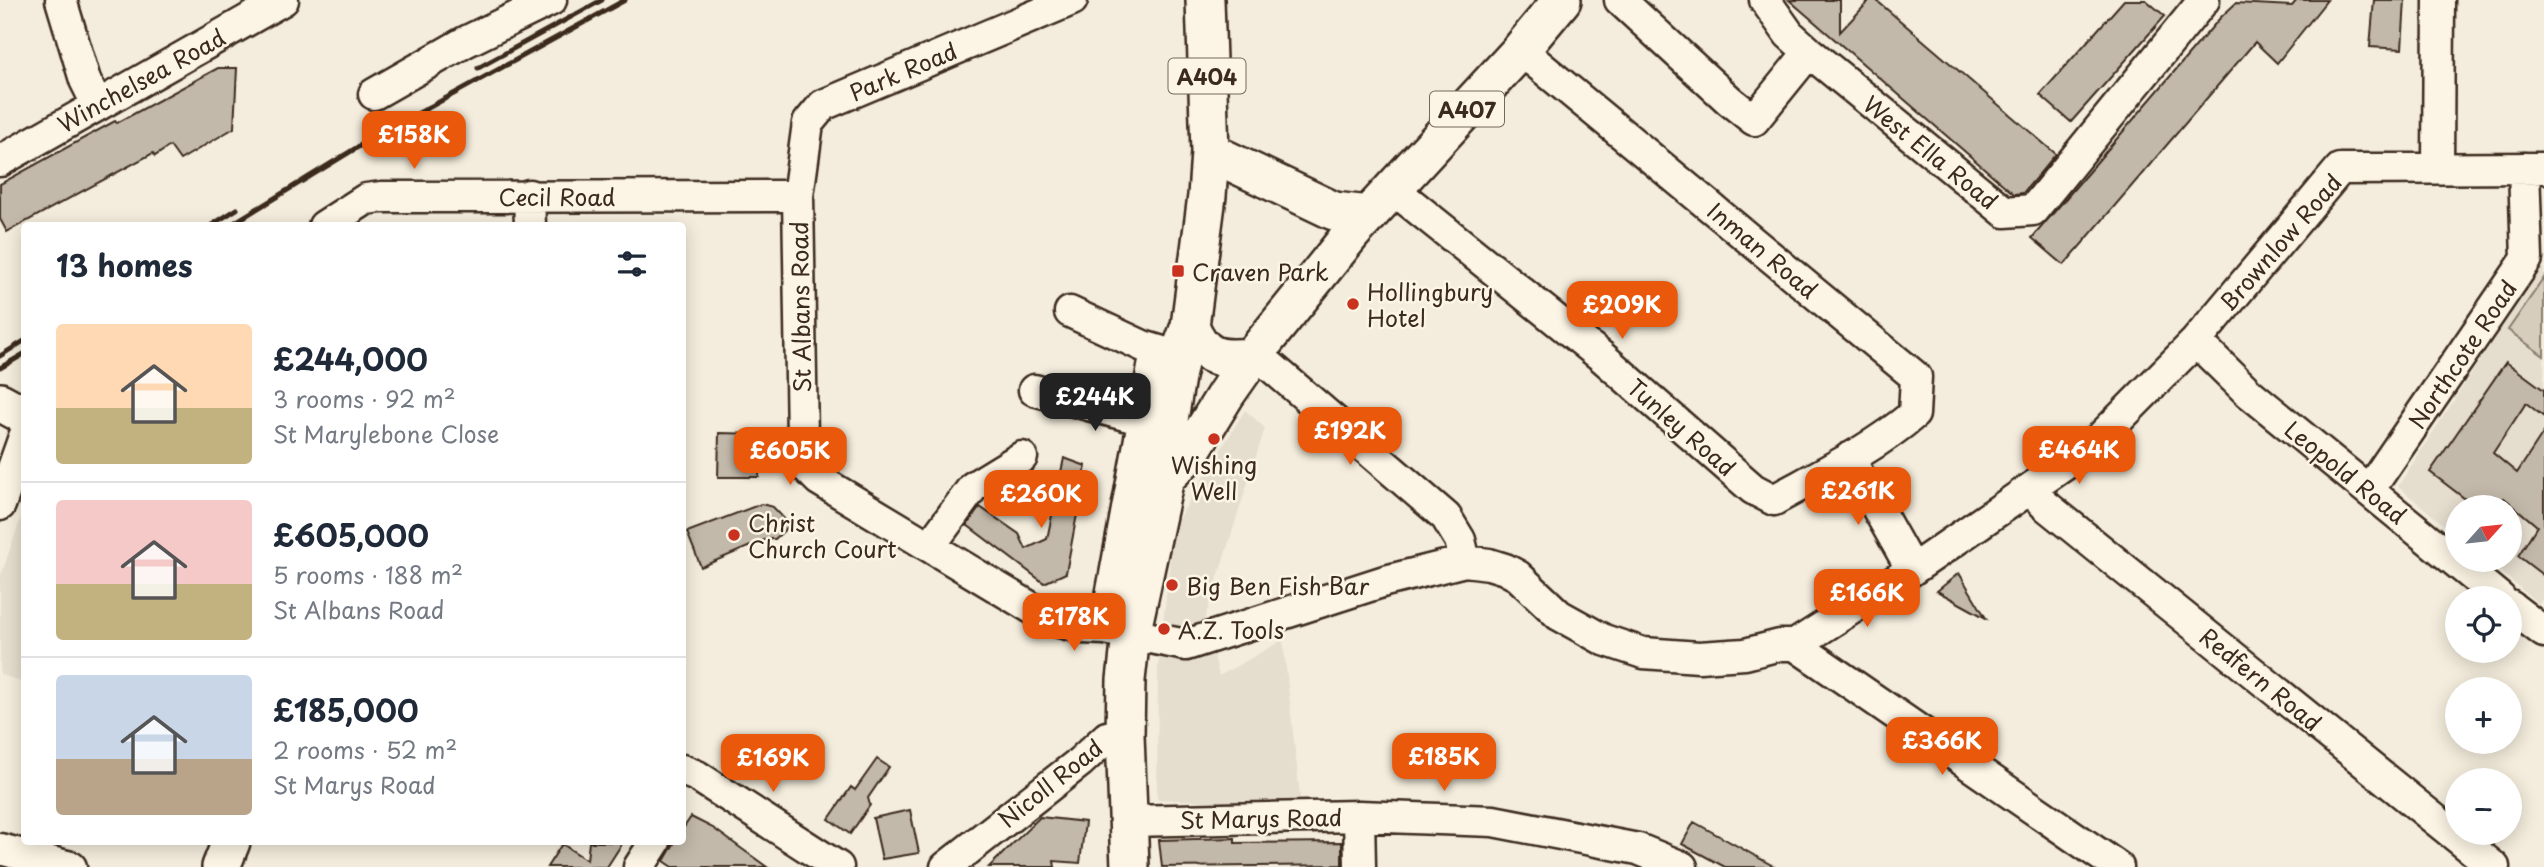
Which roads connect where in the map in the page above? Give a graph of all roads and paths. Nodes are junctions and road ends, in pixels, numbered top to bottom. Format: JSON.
{"nodes":[{"id":1,"x":61,"y":0,"type":"edge"},
{"id":2,"x":283,"y":0,"type":"edge"},
{"id":3,"x":551,"y":0,"type":"edge"},
{"id":4,"x":1072,"y":0,"type":"edge"},
{"id":5,"x":1205,"y":0,"type":"edge"},
{"id":6,"x":1562,"y":0,"type":"edge"},
{"id":7,"x":1620,"y":0,"type":"edge"},
{"id":8,"x":1765,"y":0,"type":"edge"},
{"id":9,"x":2204,"y":0,"type":"edge"},
{"id":10,"x":2439,"y":0,"type":"edge"},
{"id":11,"x":1809,"y":52,"type":"junction"},
{"id":12,"x":1518,"y":53,"type":"junction"},
{"id":13,"x":374,"y":94,"type":"dead end"},
{"id":14,"x":97,"y":104,"type":"junction"},
{"id":15,"x":1210,"y":152,"type":"junction"},
{"id":16,"x":0,"y":160,"type":"edge"},
{"id":17,"x":2438,"y":167,"type":"junction"},
{"id":18,"x":2534,"y":168,"type":"edge"},
{"id":19,"x":1252,"y":172,"type":"junction"},
{"id":20,"x":529,"y":195,"type":"junction"},
{"id":21,"x":798,"y":196,"type":"junction"},
{"id":22,"x":1207,"y":196,"type":"junction"},
{"id":23,"x":1365,"y":205,"type":"junction"},
{"id":24,"x":330,"y":222,"type":"edge"},
{"id":25,"x":530,"y":222,"type":"edge"},
{"id":26,"x":1070,"y":312,"type":"dead end"},
{"id":27,"x":2196,"y":341,"type":"junction"},
{"id":28,"x":1176,"y":345,"type":"junction"},
{"id":29,"x":1252,"y":357,"type":"junction"},
{"id":30,"x":1034,"y":390,"type":"dead end"},
{"id":31,"x":0,"y":402,"type":"edge"},
{"id":32,"x":21,"y":413,"type":"edge"},
{"id":33,"x":1156,"y":423,"type":"junction"},
{"id":34,"x":21,"y":446,"type":"edge"},
{"id":35,"x":1021,"y":457,"type":"dead end"},
{"id":36,"x":1849,"y":458,"type":"junction"},
{"id":37,"x":1165,"y":478,"type":"junction"},
{"id":38,"x":2030,"y":489,"type":"junction"},
{"id":39,"x":2369,"y":490,"type":"junction"},
{"id":40,"x":0,"y":505,"type":"edge"},
{"id":41,"x":930,"y":545,"type":"junction"},
{"id":42,"x":1465,"y":561,"type":"junction"},
{"id":43,"x":1912,"y":570,"type":"junction"},
{"id":44,"x":2485,"y":586,"type":"edge"},
{"id":45,"x":2522,"y":615,"type":"edge"},
{"id":46,"x":1118,"y":632,"type":"junction"},
{"id":47,"x":2544,"y":632,"type":"edge"},
{"id":48,"x":1795,"y":645,"type":"junction"},
{"id":49,"x":1125,"y":735,"type":"junction"},
{"id":50,"x":687,"y":781,"type":"edge"},
{"id":51,"x":1359,"y":816,"type":"junction"},
{"id":52,"x":1128,"y":821,"type":"junction"},
{"id":53,"x":229,"y":845,"type":"edge"},
{"id":54,"x":652,"y":845,"type":"edge"},
{"id":55,"x":0,"y":849,"type":"edge"},
{"id":56,"x":71,"y":867,"type":"edge"},
{"id":57,"x":221,"y":867,"type":"edge"},
{"id":58,"x":639,"y":867,"type":"edge"},
{"id":59,"x":838,"y":867,"type":"edge"},
{"id":60,"x":946,"y":867,"type":"edge"},
{"id":61,"x":1130,"y":867,"type":"edge"},
{"id":62,"x":1360,"y":867,"type":"edge"},
{"id":63,"x":1682,"y":867,"type":"edge"},
{"id":64,"x":2118,"y":867,"type":"edge"},
{"id":65,"x":2494,"y":867,"type":"edge"}],
"edges":[{"from":1,"to":14,"type":"street"},
{"from":2,"to":14,"type":"street","name":"Winchelsea Road"},
{"from":3,"to":13,"type":"street"},
{"from":4,"to":21,"type":"street","name":"Park Road"},
{"from":5,"to":15,"type":"main road","number":"A404"},
{"from":6,"to":12,"type":"main road","number":"A407"},
{"from":7,"to":11,"type":"street"},
{"from":8,"to":11,"type":"street","name":"West Ella Road"},
{"from":9,"to":11,"type":"street","name":"West Ella Road"},
{"from":10,"to":17,"type":"street"},
{"from":12,"to":23,"type":"main road","number":"A407"},
{"from":12,"to":36,"type":"street","name":"Inman Road"},
{"from":14,"to":16,"type":"street","name":"Winchelsea Road"},
{"from":15,"to":19,"type":"main road"},
{"from":15,"to":22,"type":"main road","number":"A404"},
{"from":17,"to":18,"type":"street","name":"Brownlow Road"},
{"from":17,"to":27,"type":"street","name":"Brownlow Road"},
{"from":18,"to":39,"type":"street","name":"Northcote Road"},
{"from":19,"to":22,"type":"main road"},
{"from":19,"to":23,"type":"main road"},
{"from":20,"to":21,"type":"street","name":"Cecil Road"},
{"from":20,"to":24,"type":"street","name":"Cecil Road"},
{"from":20,"to":25,"type":"street"},
{"from":21,"to":41,"type":"street","name":"St Albans Road"},
{"from":22,"to":28,"type":"main road","number":"A404"},
{"from":23,"to":29,"type":"main road"},
{"from":23,"to":36,"type":"street","name":"Tunley Road"},
{"from":26,"to":28,"type":"street"},
{"from":27,"to":38,"type":"street","name":"Brownlow Road"},
{"from":27,"to":39,"type":"street","name":"Leopold Road"},
{"from":28,"to":29,"type":"main road"},
{"from":28,"to":33,"type":"main road","number":"A404"},
{"from":29,"to":37,"type":"main road"},
{"from":29,"to":42,"type":"street"},
{"from":30,"to":33,"type":"street"},
{"from":31,"to":32,"type":"main road"},
{"from":33,"to":37,"type":"main road","number":"A404"},
{"from":33,"to":46,"type":"street"},
{"from":34,"to":40,"type":"street"},
{"from":35,"to":41,"type":"street"},
{"from":36,"to":43,"type":"street"},
{"from":37,"to":46,"type":"main road","number":"A404"},
{"from":38,"to":43,"type":"street","name":"Brownlow Road"},
{"from":38,"to":65,"type":"street","name":"Redfern Road"},
{"from":39,"to":44,"type":"street","name":"Leopold Road"},
{"from":41,"to":46,"type":"street","name":"St Albans Road"},
{"from":42,"to":46,"type":"street","name":"St Albans Road"},
{"from":42,"to":48,"type":"street"},
{"from":43,"to":48,"type":"street","name":"Brownlow Road"},
{"from":45,"to":47,"type":"street"},
{"from":46,"to":49,"type":"main road","number":"A404"},
{"from":48,"to":64,"type":"street"},
{"from":49,"to":52,"type":"main road","number":"A404"},
{"from":49,"to":60,"type":"street","name":"Nicoll Road"},
{"from":50,"to":59,"type":"street"},
{"from":51,"to":52,"type":"street","name":"St Marys Road"},
{"from":51,"to":62,"type":"street"},
{"from":51,"to":63,"type":"street","name":"St Marys Road"},
{"from":52,"to":61,"type":"main road","number":"A404"},
{"from":53,"to":57,"type":"main road"},
{"from":54,"to":58,"type":"street"},
{"from":55,"to":56,"type":"street"}]}
